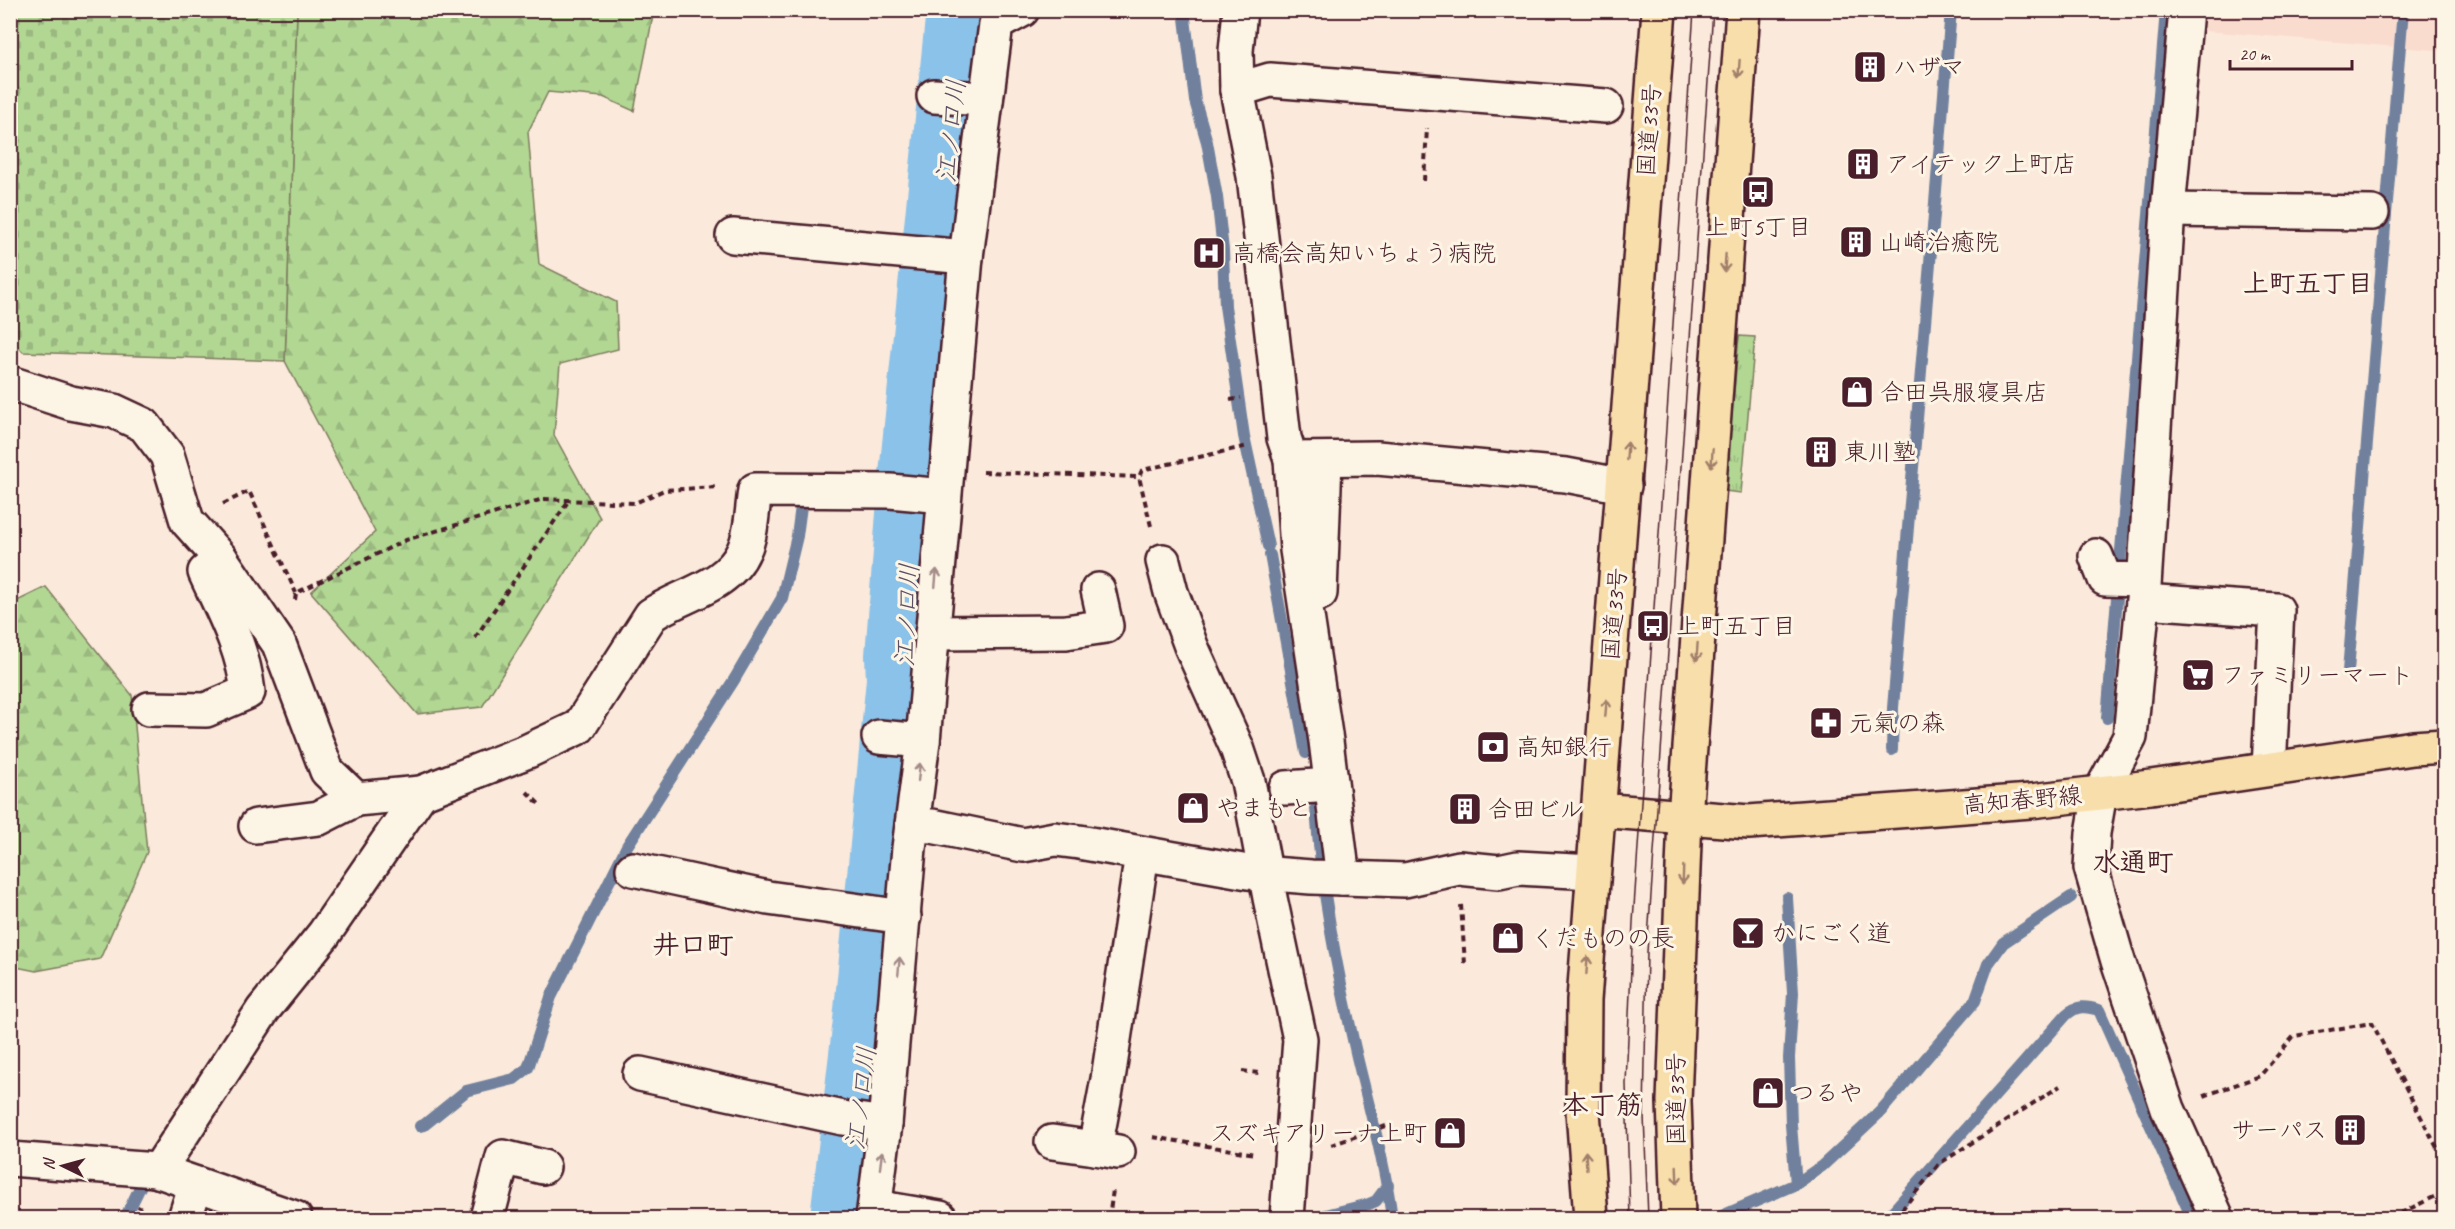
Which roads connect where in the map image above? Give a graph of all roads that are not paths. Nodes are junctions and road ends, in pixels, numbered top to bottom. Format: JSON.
{"nodes":[{"id":1,"x":1022,"y":10,"type":"edge"},
{"id":2,"x":1240,"y":10,"type":"edge"},
{"id":3,"x":1659,"y":10,"type":"edge"},
{"id":4,"x":1743,"y":10,"type":"edge"},
{"id":5,"x":2186,"y":10,"type":"edge"},
{"id":6,"x":1237,"y":90,"type":"junction"},
{"id":7,"x":934,"y":96,"type":"dead end"},
{"id":8,"x":979,"y":99,"type":"junction"},
{"id":9,"x":1606,"y":106,"type":"dead end"},
{"id":10,"x":2168,"y":210,"type":"junction"},
{"id":11,"x":2372,"y":213,"type":"dead end"},
{"id":12,"x":733,"y":236,"type":"dead end"},
{"id":13,"x":959,"y":256,"type":"junction"},
{"id":14,"x":10,"y":383,"type":"edge"},
{"id":15,"x":1291,"y":459,"type":"junction"},
{"id":16,"x":1324,"y":460,"type":"junction"},
{"id":17,"x":1624,"y":486,"type":"junction"},
{"id":18,"x":939,"y":487,"type":"junction"},
{"id":19,"x":221,"y":560,"type":"junction"},
{"id":20,"x":1163,"y":561,"type":"road end"},
{"id":21,"x":2101,"y":567,"type":"dead end"},
{"id":22,"x":1098,"y":590,"type":"dead end"},
{"id":23,"x":2143,"y":591,"type":"junction"},
{"id":24,"x":1320,"y":593,"type":"dead end"},
{"id":25,"x":932,"y":633,"type":"junction"},
{"id":26,"x":149,"y":709,"type":"dead end"},
{"id":27,"x":2445,"y":746,"type":"edge"},
{"id":28,"x":2269,"y":768,"type":"junction"},
{"id":29,"x":1331,"y":785,"type":"junction"},
{"id":30,"x":1286,"y":788,"type":"dead end"},
{"id":31,"x":421,"y":793,"type":"junction"},
{"id":32,"x":2100,"y":793,"type":"junction"},
{"id":33,"x":356,"y":799,"type":"junction"},
{"id":34,"x":1598,"y":810,"type":"junction"},
{"id":35,"x":1685,"y":817,"type":"junction"},
{"id":36,"x":912,"y":825,"type":"junction"},
{"id":37,"x":256,"y":826,"type":"dead end"},
{"id":38,"x":1142,"y":854,"type":"junction"},
{"id":39,"x":633,"y":869,"type":"dead end"},
{"id":40,"x":1593,"y":872,"type":"junction"},
{"id":41,"x":1265,"y":874,"type":"junction"},
{"id":42,"x":1330,"y":878,"type":"junction"},
{"id":43,"x":904,"y":917,"type":"junction"},
{"id":44,"x":640,"y":1074,"type":"dead end"},
{"id":45,"x":867,"y":1121,"type":"junction"},
{"id":46,"x":1052,"y":1142,"type":"dead end"},
{"id":47,"x":10,"y":1159,"type":"edge"},
{"id":48,"x":543,"y":1167,"type":"dead end"},
{"id":49,"x":158,"y":1171,"type":"junction"},
{"id":50,"x":196,"y":1184,"type":"junction"},
{"id":51,"x":874,"y":1213,"type":"edge"},
{"id":52,"x":289,"y":1217,"type":"edge"},
{"id":53,"x":184,"y":1218,"type":"edge"},
{"id":54,"x":487,"y":1218,"type":"edge"},
{"id":55,"x":940,"y":1218,"type":"edge"},
{"id":56,"x":1287,"y":1218,"type":"edge"},
{"id":57,"x":1591,"y":1218,"type":"edge"},
{"id":58,"x":1678,"y":1218,"type":"edge"},
{"id":59,"x":2217,"y":1218,"type":"edge"}],
"edges":[{"from":1,"to":8,"type":"street"},
{"from":2,"to":6,"type":"street"},
{"from":17,"to":3,"type":"main road","name":"国道33号","one_way":true},
{"from":4,"to":35,"type":"main road","name":"国道33号","one_way":true},
{"from":5,"to":10,"type":"street"},
{"from":6,"to":9,"type":"street"},
{"from":6,"to":15,"type":"street"},
{"from":7,"to":8,"type":"street"},
{"from":8,"to":13,"type":"street"},
{"from":10,"to":11,"type":"street"},
{"from":10,"to":23,"type":"street"},
{"from":12,"to":13,"type":"street"},
{"from":13,"to":18,"type":"street"},
{"from":14,"to":19,"type":"street"},
{"from":15,"to":16,"type":"street"},
{"from":15,"to":29,"type":"street"},
{"from":16,"to":17,"type":"street"},
{"from":16,"to":24,"type":"street"},
{"from":34,"to":17,"type":"main road","name":"国道33号","one_way":true},
{"from":25,"to":18,"type":"street","one_way":true},
{"from":18,"to":31,"type":"street"},
{"from":19,"to":26,"type":"street"},
{"from":19,"to":33,"type":"street"},
{"from":20,"to":41,"type":"street"},
{"from":21,"to":23,"type":"street"},
{"from":22,"to":25,"type":"street"},
{"from":23,"to":28,"type":"street"},
{"from":23,"to":32,"type":"street"},
{"from":36,"to":25,"type":"street","one_way":true},
{"from":27,"to":28,"type":"main road","name":"高知春野線"},
{"from":28,"to":32,"type":"main road","name":"高知春野線"},
{"from":29,"to":30,"type":"street"},
{"from":29,"to":42,"type":"street"},
{"from":31,"to":33,"type":"street"},
{"from":31,"to":49,"type":"street"},
{"from":32,"to":35,"type":"main road","name":"高知春野線"},
{"from":32,"to":59,"type":"street"},
{"from":33,"to":37,"type":"street"},
{"from":34,"to":35,"type":"main road","name":"高知春野線"},
{"from":34,"to":40,"type":"main road","name":"国道33号"},
{"from":35,"to":58,"type":"main road","name":"国道33号","one_way":true},
{"from":36,"to":38,"type":"street"},
{"from":36,"to":43,"type":"street"},
{"from":38,"to":41,"type":"street"},
{"from":38,"to":46,"type":"street"},
{"from":39,"to":43,"type":"street"},
{"from":40,"to":42,"type":"street"},
{"from":57,"to":40,"type":"main road","name":"国道33号","one_way":true},
{"from":41,"to":42,"type":"street"},
{"from":41,"to":56,"type":"street"},
{"from":45,"to":43,"type":"street","one_way":true},
{"from":44,"to":45,"type":"street"},
{"from":51,"to":45,"type":"street","one_way":true},
{"from":47,"to":49,"type":"street"},
{"from":48,"to":54,"type":"street"},
{"from":49,"to":50,"type":"street"},
{"from":50,"to":52,"type":"street"},
{"from":50,"to":53,"type":"street"},
{"from":51,"to":55,"type":"street"}]}
